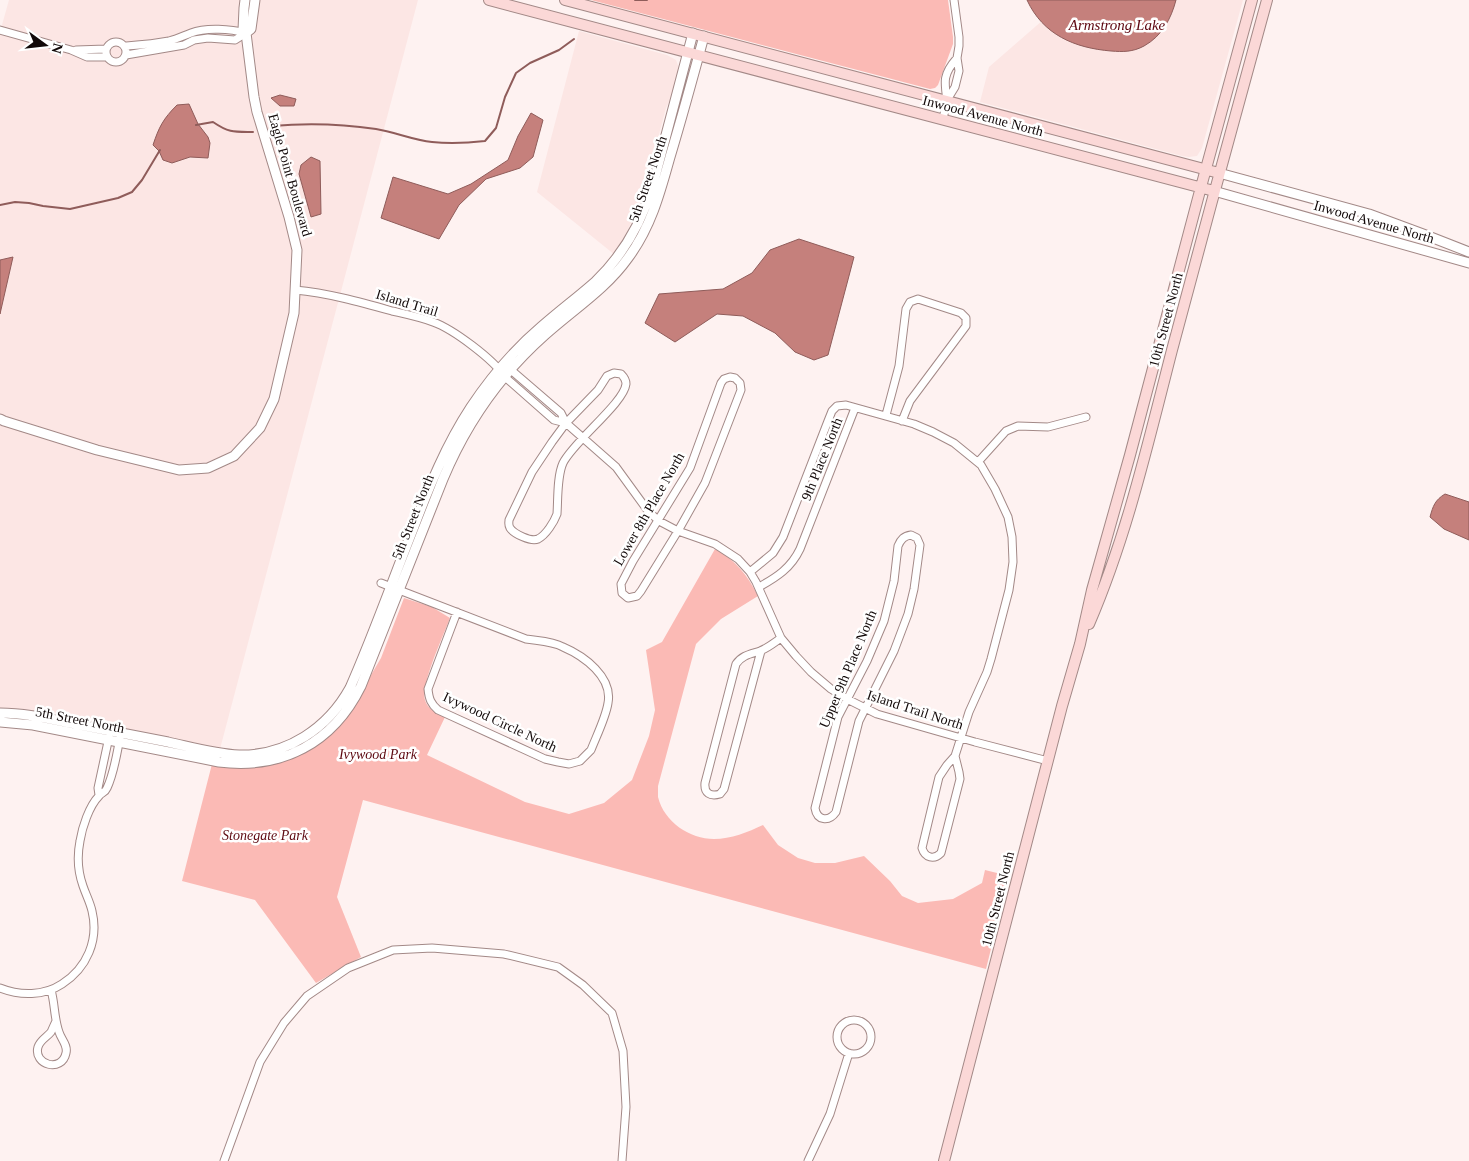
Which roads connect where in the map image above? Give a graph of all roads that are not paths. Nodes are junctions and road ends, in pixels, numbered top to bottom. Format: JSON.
{"nodes":[{"id":1,"x":245,"y":0,"type":"edge"},
{"id":2,"x":255,"y":0,"type":"edge"},
{"id":3,"x":489,"y":0,"type":"edge"},
{"id":4,"x":565,"y":0,"type":"edge"},
{"id":5,"x":954,"y":0,"type":"edge"},
{"id":6,"x":1252,"y":0,"type":"edge"},
{"id":7,"x":1267,"y":0,"type":"edge"},
{"id":8,"x":0,"y":30,"type":"edge"},
{"id":9,"x":246,"y":33,"type":"junction"},
{"id":10,"x":693,"y":33,"type":"junction"},
{"id":11,"x":704,"y":36,"type":"junction"},
{"id":12,"x":125,"y":46,"type":"junction"},
{"id":13,"x":107,"y":53,"type":"junction"},
{"id":14,"x":688,"y":53,"type":"junction"},
{"id":15,"x":126,"y":56,"type":"junction"},
{"id":16,"x":699,"y":56,"type":"junction"},
{"id":17,"x":957,"y":58,"type":"junction"},
{"id":18,"x":947,"y":100,"type":"junction"},
{"id":19,"x":943,"y":119,"type":"junction"},
{"id":20,"x":1205,"y":170,"type":"junction"},
{"id":21,"x":1219,"y":173,"type":"junction"},
{"id":22,"x":1201,"y":187,"type":"junction"},
{"id":23,"x":1214,"y":191,"type":"junction"},
{"id":24,"x":1469,"y":252,"type":"edge"},
{"id":25,"x":1469,"y":263,"type":"edge"},
{"id":26,"x":295,"y":290,"type":"junction"},
{"id":27,"x":505,"y":372,"type":"junction"},
{"id":28,"x":855,"y":408,"type":"junction"},
{"id":29,"x":886,"y":415,"type":"junction"},
{"id":30,"x":1086,"y":416,"type":"dead end"},
{"id":31,"x":0,"y":419,"type":"edge"},
{"id":32,"x":902,"y":421,"type":"junction"},
{"id":33,"x":566,"y":423,"type":"junction"},
{"id":34,"x":582,"y":438,"type":"junction"},
{"id":35,"x":978,"y":462,"type":"junction"},
{"id":36,"x":659,"y":520,"type":"junction"},
{"id":37,"x":678,"y":532,"type":"junction"},
{"id":38,"x":750,"y":572,"type":"junction"},
{"id":39,"x":381,"y":583,"type":"dead end"},
{"id":40,"x":759,"y":587,"type":"junction"},
{"id":41,"x":394,"y":588,"type":"junction"},
{"id":42,"x":457,"y":612,"type":"junction"},
{"id":43,"x":781,"y":638,"type":"junction"},
{"id":44,"x":1080,"y":644,"type":"junction"},
{"id":45,"x":761,"y":651,"type":"junction"},
{"id":46,"x":847,"y":699,"type":"junction"},
{"id":47,"x":866,"y":708,"type":"junction"},
{"id":48,"x":0,"y":713,"type":"edge"},
{"id":49,"x":0,"y":722,"type":"edge"},
{"id":50,"x":109,"y":735,"type":"junction"},
{"id":51,"x":120,"y":738,"type":"junction"},
{"id":52,"x":960,"y":738,"type":"junction"},
{"id":53,"x":955,"y":756,"type":"junction"},
{"id":54,"x":1048,"y":761,"type":"junction"},
{"id":55,"x":99,"y":796,"type":"junction"},
{"id":56,"x":0,"y":988,"type":"edge"},
{"id":57,"x":51,"y":990,"type":"junction"},
{"id":58,"x":56,"y":1021,"type":"junction"},
{"id":59,"x":849,"y":1053,"type":"junction"},
{"id":60,"x":224,"y":1161,"type":"edge"},
{"id":61,"x":622,"y":1161,"type":"edge"},
{"id":62,"x":808,"y":1161,"type":"edge"},
{"id":63,"x":944,"y":1161,"type":"edge"}],
"edges":[{"from":1,"to":9,"type":"street","name":"Eagle Point Boulevard"},
{"from":2,"to":9,"type":"street","name":"Eagle Point Boulevard"},
{"from":3,"to":14,"type":"main road","name":"Inwood Avenue North"},
{"from":4,"to":10,"type":"main road","name":"Inwood Avenue North"},
{"from":5,"to":17,"type":"street"},
{"from":6,"to":20,"type":"main road","name":"10th Street North"},
{"from":7,"to":21,"type":"main road","name":"10th Street North"},
{"from":8,"to":13,"type":"street"},
{"from":9,"to":12,"type":"street"},
{"from":9,"to":15,"type":"street"},
{"from":9,"to":26,"type":"street","name":"Eagle Point Boulevard"},
{"from":10,"to":11,"type":"main road","name":"Inwood Avenue North"},
{"from":10,"to":14,"type":"street","name":"5th Street North"},
{"from":11,"to":16,"type":"street","name":"5th Street North"},
{"from":11,"to":18,"type":"main road","name":"Inwood Avenue North"},
{"from":12,"to":13,"type":"street"},
{"from":12,"to":15,"type":"street"},
{"from":13,"to":15,"type":"street"},
{"from":14,"to":16,"type":"main road","name":"Inwood Avenue North"},
{"from":14,"to":27,"type":"street","name":"5th Street North"},
{"from":16,"to":19,"type":"main road","name":"Inwood Avenue North"},
{"from":16,"to":27,"type":"street","name":"5th Street North"},
{"from":17,"to":18,"type":"street"},
{"from":17,"to":18,"type":"street"},
{"from":18,"to":19,"type":"street"},
{"from":18,"to":20,"type":"main road","name":"Inwood Avenue North"},
{"from":19,"to":22,"type":"main road","name":"Inwood Avenue North"},
{"from":20,"to":21,"type":"main road","name":"Inwood Avenue North"},
{"from":20,"to":22,"type":"main road","name":"10th Street North"},
{"from":21,"to":23,"type":"main road","name":"10th Street North"},
{"from":21,"to":24,"type":"street","name":"Inwood Avenue North"},
{"from":22,"to":23,"type":"main road","name":"Inwood Avenue North"},
{"from":22,"to":44,"type":"main road","name":"10th Street North"},
{"from":23,"to":25,"type":"street","name":"Inwood Avenue North"},
{"from":23,"to":44,"type":"main road","name":"10th Street North"},
{"from":26,"to":27,"type":"street","name":"Island Trail"},
{"from":26,"to":31,"type":"street","name":"Eagle Point Boulevard"},
{"from":27,"to":33,"type":"street","name":"Island Trail North"},
{"from":27,"to":41,"type":"street","name":"5th Street North"},
{"from":28,"to":29,"type":"street"},
{"from":28,"to":38,"type":"street","name":"9th Place North"},
{"from":28,"to":40,"type":"street","name":"9th Place North"},
{"from":29,"to":32,"type":"street"},
{"from":29,"to":32,"type":"street"},
{"from":30,"to":35,"type":"street"},
{"from":32,"to":35,"type":"street"},
{"from":33,"to":34,"type":"street","name":"Island Trail North"},
{"from":33,"to":34,"type":"street"},
{"from":33,"to":34,"type":"street"},
{"from":34,"to":36,"type":"street","name":"Island Trail North"},
{"from":35,"to":52,"type":"street"},
{"from":36,"to":37,"type":"street","name":"Island Trail North"},
{"from":36,"to":37,"type":"street","name":"Lower 8th Place North"},
{"from":36,"to":37,"type":"street","name":"Lower 8th Place North"},
{"from":37,"to":38,"type":"street","name":"Island Trail North"},
{"from":38,"to":40,"type":"street","name":"Island Trail North"},
{"from":39,"to":41,"type":"street","name":"Ivywood Circle North"},
{"from":40,"to":43,"type":"street","name":"Island Trail North"},
{"from":41,"to":42,"type":"street","name":"Ivywood Circle North"},
{"from":41,"to":51,"type":"street","name":"5th Street North"},
{"from":42,"to":42,"type":"street","name":"Ivywood Circle North"},
{"from":43,"to":45,"type":"street"},
{"from":43,"to":46,"type":"street","name":"Island Trail North"},
{"from":44,"to":54,"type":"main road","name":"10th Street North"},
{"from":45,"to":45,"type":"street"},
{"from":46,"to":47,"type":"street","name":"Island Trail North"},
{"from":46,"to":47,"type":"street","name":"Upper 9th Place North"},
{"from":46,"to":47,"type":"street","name":"Upper 9th Place North"},
{"from":47,"to":52,"type":"street","name":"Island Trail North"},
{"from":48,"to":50,"type":"street","name":"5th Street North"},
{"from":49,"to":50,"type":"street","name":"5th Street North"},
{"from":50,"to":51,"type":"street","name":"5th Street North"},
{"from":50,"to":55,"type":"street"},
{"from":51,"to":55,"type":"street"},
{"from":52,"to":53,"type":"street"},
{"from":52,"to":54,"type":"street","name":"Island Trail North"},
{"from":53,"to":53,"type":"street"},
{"from":54,"to":63,"type":"main road","name":"10th Street North"},
{"from":55,"to":57,"type":"street"},
{"from":56,"to":57,"type":"street"},
{"from":57,"to":58,"type":"street"},
{"from":58,"to":58,"type":"street"},
{"from":59,"to":59,"type":"street"},
{"from":59,"to":62,"type":"street"},
{"from":60,"to":61,"type":"street"}]}
